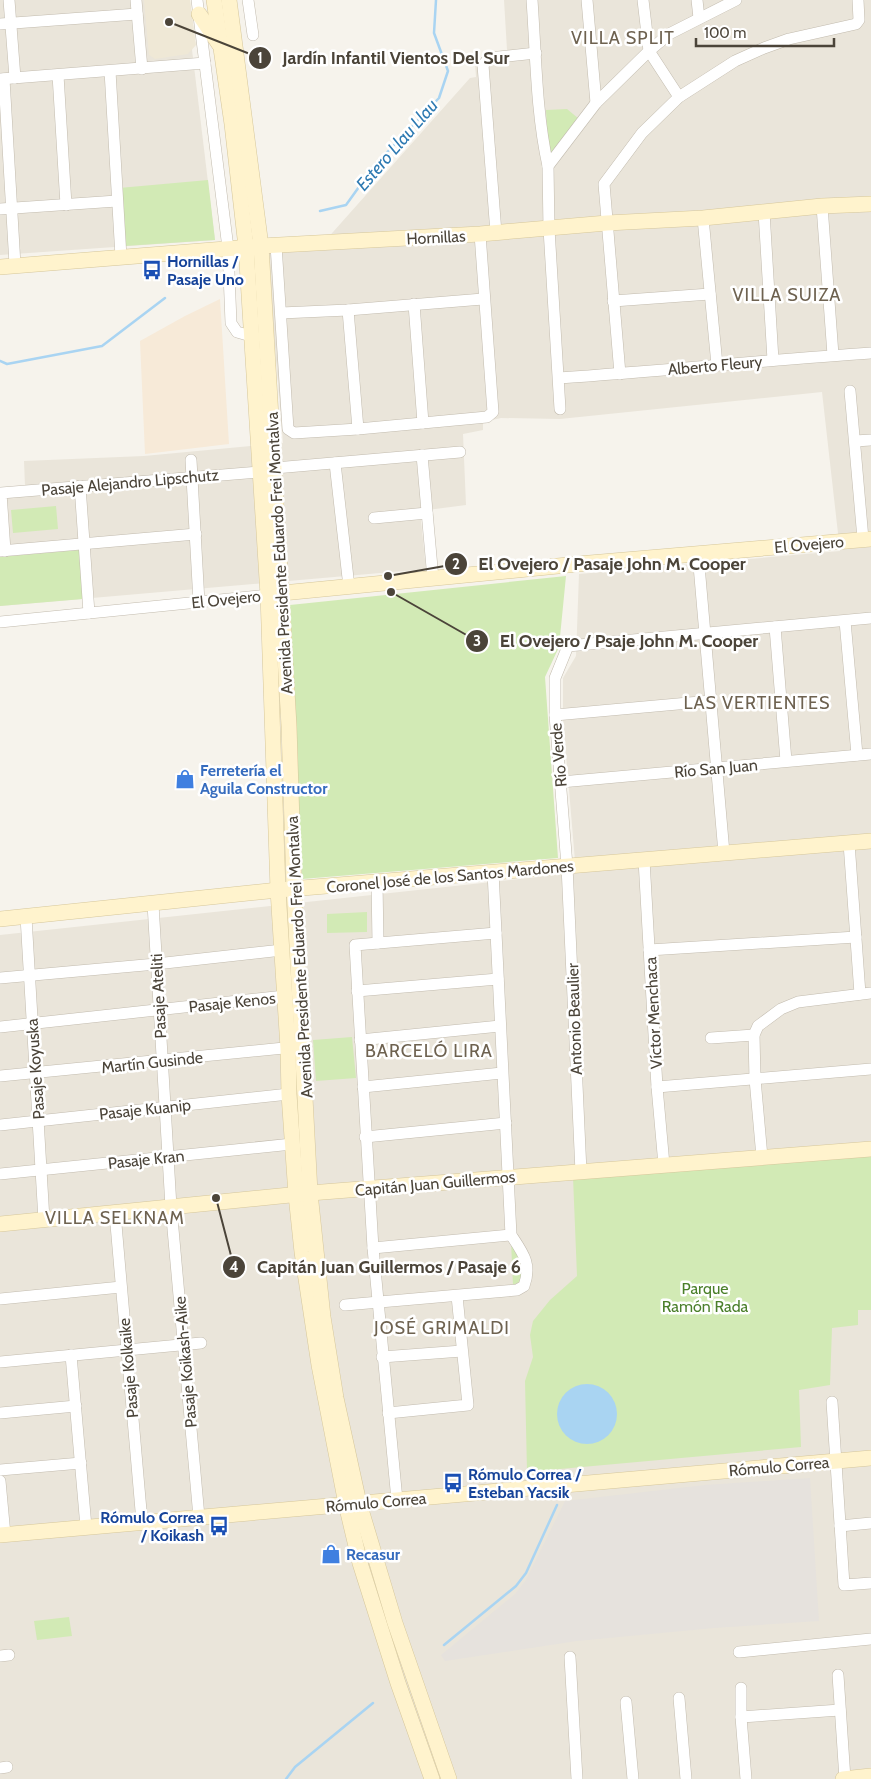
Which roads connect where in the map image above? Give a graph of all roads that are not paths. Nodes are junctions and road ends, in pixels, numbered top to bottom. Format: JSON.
{"nodes":[{"id":1,"x":9,"y":0,"type":"edge"},
{"id":2,"x":136,"y":0,"type":"edge"},
{"id":3,"x":214,"y":0,"type":"edge"},
{"id":4,"x":229,"y":0,"type":"edge"},
{"id":5,"x":248,"y":0,"type":"edge"},
{"id":6,"x":532,"y":0,"type":"edge"},
{"id":7,"x":587,"y":0,"type":"edge"},
{"id":8,"x":643,"y":0,"type":"edge"},
{"id":9,"x":697,"y":0,"type":"edge"},
{"id":10,"x":736,"y":0,"type":"edge"},
{"id":11,"x":858,"y":0,"type":"edge"},
{"id":12,"x":198,"y":7,"type":"edge"},
{"id":13,"x":137,"y":14,"type":"junction"},
{"id":14,"x":699,"y":18,"type":"junction"},
{"id":15,"x":6,"y":23,"type":"edge"},
{"id":16,"x":253,"y":35,"type":"dead end"},
{"id":17,"x":222,"y":49,"type":"junction"},
{"id":18,"x":649,"y":51,"type":"junction"},
{"id":19,"x":536,"y":53,"type":"junction"},
{"id":20,"x":205,"y":63,"type":"junction"},
{"id":21,"x":142,"y":68,"type":"junction"},
{"id":22,"x":110,"y":71,"type":"junction"},
{"id":23,"x":58,"y":74,"type":"junction"},
{"id":24,"x":6,"y":79,"type":"edge"},
{"id":25,"x":678,"y":97,"type":"junction"},
{"id":26,"x":596,"y":103,"type":"junction"},
{"id":27,"x":548,"y":166,"type":"junction"},
{"id":28,"x":117,"y":201,"type":"junction"},
{"id":29,"x":871,"y":204,"type":"edge"},
{"id":30,"x":66,"y":205,"type":"junction"},
{"id":31,"x":822,"y":206,"type":"junction"},
{"id":32,"x":6,"y":209,"type":"edge"},
{"id":33,"x":764,"y":212,"type":"junction"},
{"id":34,"x":703,"y":218,"type":"junction"},
{"id":35,"x":606,"y":223,"type":"junction"},
{"id":36,"x":549,"y":228,"type":"junction"},
{"id":37,"x":496,"y":233,"type":"junction"},
{"id":38,"x":480,"y":234,"type":"junction"},
{"id":39,"x":276,"y":245,"type":"junction"},
{"id":40,"x":254,"y":247,"type":"junction"},
{"id":41,"x":228,"y":248,"type":"junction"},
{"id":42,"x":121,"y":257,"type":"junction"},
{"id":43,"x":7,"y":266,"type":"edge"},
{"id":44,"x":710,"y":294,"type":"junction"},
{"id":45,"x":484,"y":299,"type":"junction"},
{"id":46,"x":613,"y":301,"type":"junction"},
{"id":47,"x":414,"y":304,"type":"junction"},
{"id":48,"x":348,"y":310,"type":"junction"},
{"id":49,"x":281,"y":313,"type":"junction"},
{"id":50,"x":251,"y":336,"type":"junction"},
{"id":51,"x":871,"y":353,"type":"edge"},
{"id":52,"x":832,"y":355,"type":"junction"},
{"id":53,"x":773,"y":360,"type":"junction"},
{"id":54,"x":717,"y":365,"type":"junction"},
{"id":55,"x":620,"y":374,"type":"junction"},
{"id":56,"x":559,"y":378,"type":"junction"},
{"id":57,"x":850,"y":391,"type":"dead end"},
{"id":58,"x":560,"y":410,"type":"dead end"},
{"id":59,"x":423,"y":423,"type":"junction"},
{"id":60,"x":358,"y":429,"type":"junction"},
{"id":61,"x":871,"y":440,"type":"edge"},
{"id":62,"x":855,"y":442,"type":"junction"},
{"id":63,"x":460,"y":452,"type":"dead end"},
{"id":64,"x":422,"y":455,"type":"junction"},
{"id":65,"x":191,"y":460,"type":"dead end"},
{"id":66,"x":335,"y":463,"type":"junction"},
{"id":67,"x":268,"y":470,"type":"junction"},
{"id":68,"x":191,"y":478,"type":"junction"},
{"id":69,"x":80,"y":486,"type":"junction"},
{"id":70,"x":1,"y":493,"type":"edge"},
{"id":71,"x":427,"y":513,"type":"junction"},
{"id":72,"x":374,"y":518,"type":"dead end"},
{"id":73,"x":196,"y":534,"type":"junction"},
{"id":74,"x":867,"y":539,"type":"edge"},
{"id":75,"x":84,"y":544,"type":"junction"},
{"id":76,"x":3,"y":551,"type":"edge"},
{"id":77,"x":698,"y":554,"type":"junction"},
{"id":78,"x":433,"y":579,"type":"junction"},
{"id":79,"x":349,"y":587,"type":"junction"},
{"id":80,"x":275,"y":594,"type":"junction"},
{"id":81,"x":199,"y":602,"type":"junction"},
{"id":82,"x":90,"y":613,"type":"junction"},
{"id":83,"x":871,"y":618,"type":"edge"},
{"id":84,"x":846,"y":621,"type":"junction"},
{"id":85,"x":0,"y":622,"type":"edge"},
{"id":86,"x":775,"y":627,"type":"junction"},
{"id":87,"x":705,"y":633,"type":"junction"},
{"id":88,"x":711,"y":701,"type":"junction"},
{"id":89,"x":555,"y":715,"type":"junction"},
{"id":90,"x":871,"y":754,"type":"edge"},
{"id":91,"x":857,"y":755,"type":"junction"},
{"id":92,"x":786,"y":761,"type":"junction"},
{"id":93,"x":716,"y":768,"type":"junction"},
{"id":94,"x":561,"y":782,"type":"junction"},
{"id":95,"x":871,"y":841,"type":"edge"},
{"id":96,"x":849,"y":843,"type":"junction"},
{"id":97,"x":724,"y":853,"type":"junction"},
{"id":98,"x":644,"y":860,"type":"junction"},
{"id":99,"x":567,"y":866,"type":"junction"},
{"id":100,"x":493,"y":872,"type":"junction"},
{"id":101,"x":377,"y":882,"type":"junction"},
{"id":102,"x":294,"y":889,"type":"junction"},
{"id":103,"x":278,"y":890,"type":"junction"},
{"id":104,"x":153,"y":904,"type":"junction"},
{"id":105,"x":26,"y":917,"type":"junction"},
{"id":106,"x":0,"y":919,"type":"edge"},
{"id":107,"x":496,"y":933,"type":"junction"},
{"id":108,"x":856,"y":937,"type":"junction"},
{"id":109,"x":378,"y":943,"type":"junction"},
{"id":110,"x":282,"y":950,"type":"junction"},
{"id":111,"x":649,"y":950,"type":"junction"},
{"id":112,"x":156,"y":964,"type":"junction"},
{"id":113,"x":30,"y":976,"type":"junction"},
{"id":114,"x":0,"y":978,"type":"edge"},
{"id":115,"x":498,"y":979,"type":"junction"},
{"id":116,"x":357,"y":991,"type":"junction"},
{"id":117,"x":866,"y":994,"type":"edge"},
{"id":118,"x":285,"y":996,"type":"junction"},
{"id":119,"x":159,"y":1011,"type":"junction"},
{"id":120,"x":32,"y":1024,"type":"junction"},
{"id":121,"x":500,"y":1026,"type":"junction"},
{"id":122,"x":0,"y":1027,"type":"edge"},
{"id":123,"x":754,"y":1035,"type":"junction"},
{"id":124,"x":711,"y":1038,"type":"dead end"},
{"id":125,"x":360,"y":1040,"type":"junction"},
{"id":126,"x":296,"y":1047,"type":"junction"},
{"id":127,"x":162,"y":1061,"type":"junction"},
{"id":128,"x":871,"y":1069,"type":"edge"},
{"id":129,"x":36,"y":1073,"type":"junction"},
{"id":130,"x":502,"y":1073,"type":"junction"},
{"id":131,"x":0,"y":1076,"type":"edge"},
{"id":132,"x":755,"y":1079,"type":"junction"},
{"id":133,"x":362,"y":1087,"type":"junction"},
{"id":134,"x":657,"y":1087,"type":"junction"},
{"id":135,"x":289,"y":1094,"type":"junction"},
{"id":136,"x":165,"y":1107,"type":"junction"},
{"id":137,"x":38,"y":1121,"type":"junction"},
{"id":138,"x":506,"y":1123,"type":"junction"},
{"id":139,"x":0,"y":1125,"type":"edge"},
{"id":140,"x":365,"y":1137,"type":"junction"},
{"id":141,"x":292,"y":1144,"type":"junction"},
{"id":142,"x":871,"y":1148,"type":"edge"},
{"id":143,"x":168,"y":1157,"type":"junction"},
{"id":144,"x":762,"y":1157,"type":"junction"},
{"id":145,"x":664,"y":1165,"type":"junction"},
{"id":146,"x":42,"y":1170,"type":"junction"},
{"id":147,"x":581,"y":1172,"type":"junction"},
{"id":148,"x":0,"y":1174,"type":"edge"},
{"id":149,"x":509,"y":1178,"type":"junction"},
{"id":150,"x":368,"y":1189,"type":"junction"},
{"id":151,"x":303,"y":1194,"type":"junction"},
{"id":152,"x":171,"y":1207,"type":"junction"},
{"id":153,"x":115,"y":1213,"type":"junction"},
{"id":154,"x":44,"y":1220,"type":"junction"},
{"id":155,"x":0,"y":1224,"type":"edge"},
{"id":156,"x":512,"y":1234,"type":"junction"},
{"id":157,"x":373,"y":1248,"type":"junction"},
{"id":158,"x":121,"y":1287,"type":"junction"},
{"id":159,"x":457,"y":1296,"type":"junction"},
{"id":160,"x":0,"y":1299,"type":"edge"},
{"id":161,"x":378,"y":1303,"type":"junction"},
{"id":162,"x":346,"y":1305,"type":"dead end"},
{"id":163,"x":200,"y":1343,"type":"dead end"},
{"id":164,"x":183,"y":1345,"type":"junction"},
{"id":165,"x":127,"y":1350,"type":"junction"},
{"id":166,"x":462,"y":1351,"type":"junction"},
{"id":167,"x":71,"y":1355,"type":"junction"},
{"id":168,"x":382,"y":1357,"type":"junction"},
{"id":169,"x":0,"y":1362,"type":"edge"},
{"id":170,"x":832,"y":1402,"type":"dead end"},
{"id":171,"x":76,"y":1406,"type":"junction"},
{"id":172,"x":0,"y":1413,"type":"edge"},
{"id":173,"x":388,"y":1413,"type":"junction"},
{"id":174,"x":871,"y":1458,"type":"edge"},
{"id":175,"x":835,"y":1461,"type":"junction"},
{"id":176,"x":81,"y":1463,"type":"junction"},
{"id":177,"x":0,"y":1470,"type":"edge"},
{"id":178,"x":0,"y":1481,"type":"edge"},
{"id":179,"x":397,"y":1500,"type":"junction"},
{"id":180,"x":352,"y":1504,"type":"junction"},
{"id":181,"x":199,"y":1517,"type":"junction"},
{"id":182,"x":142,"y":1522,"type":"junction"},
{"id":183,"x":871,"y":1523,"type":"edge"},
{"id":184,"x":840,"y":1526,"type":"junction"},
{"id":185,"x":86,"y":1527,"type":"junction"},
{"id":186,"x":2,"y":1535,"type":"edge"},
{"id":187,"x":871,"y":1583,"type":"edge"},
{"id":188,"x":871,"y":1639,"type":"edge"},
{"id":189,"x":739,"y":1652,"type":"dead end"},
{"id":190,"x":570,"y":1657,"type":"dead end"},
{"id":191,"x":838,"y":1675,"type":"dead end"},
{"id":192,"x":741,"y":1688,"type":"dead end"},
{"id":193,"x":679,"y":1698,"type":"dead end"},
{"id":194,"x":626,"y":1702,"type":"dead end"},
{"id":195,"x":840,"y":1710,"type":"junction"},
{"id":196,"x":741,"y":1717,"type":"junction"},
{"id":197,"x":867,"y":1778,"type":"edge"},
{"id":198,"x":432,"y":1779,"type":"edge"},
{"id":199,"x":450,"y":1779,"type":"edge"},
{"id":200,"x":578,"y":1779,"type":"edge"},
{"id":201,"x":633,"y":1779,"type":"edge"},
{"id":202,"x":686,"y":1779,"type":"edge"},
{"id":203,"x":746,"y":1779,"type":"edge"},
{"id":204,"x":844,"y":1779,"type":"edge"}],
"edges":[{"from":1,"to":15,"type":"street"},
{"from":2,"to":13,"type":"street"},
{"from":3,"to":17,"type":"street","name":"Avenida Presidente Eduardo Frei Montalva"},
{"from":4,"to":40,"type":"street","name":"Avenida Presidente Eduardo Frei Montalva"},
{"from":5,"to":16,"type":"street"},
{"from":6,"to":19,"type":"street"},
{"from":7,"to":26,"type":"street"},
{"from":8,"to":18,"type":"street"},
{"from":9,"to":14,"type":"street"},
{"from":10,"to":14,"type":"street"},
{"from":11,"to":25,"type":"street"},
{"from":12,"to":17,"type":"street"},
{"from":12,"to":20,"type":"street"},
{"from":13,"to":15,"type":"street"},
{"from":13,"to":21,"type":"street"},
{"from":14,"to":18,"type":"street"},
{"from":15,"to":24,"type":"street"},
{"from":17,"to":40,"type":"street","name":"Avenida Presidente Eduardo Frei Montalva"},
{"from":18,"to":25,"type":"street"},
{"from":18,"to":26,"type":"street"},
{"from":19,"to":27,"type":"street"},
{"from":19,"to":37,"type":"street"},
{"from":20,"to":21,"type":"street"},
{"from":20,"to":41,"type":"street"},
{"from":21,"to":22,"type":"street"},
{"from":22,"to":23,"type":"street"},
{"from":22,"to":28,"type":"street"},
{"from":23,"to":24,"type":"street"},
{"from":23,"to":30,"type":"street"},
{"from":24,"to":32,"type":"street"},
{"from":25,"to":35,"type":"street"},
{"from":26,"to":27,"type":"street"},
{"from":27,"to":36,"type":"street"},
{"from":28,"to":30,"type":"street"},
{"from":28,"to":42,"type":"street"},
{"from":29,"to":31,"type":"street","name":"Hornillas"},
{"from":30,"to":32,"type":"street"},
{"from":31,"to":33,"type":"street","name":"Hornillas"},
{"from":31,"to":52,"type":"street"},
{"from":32,"to":43,"type":"street"},
{"from":33,"to":34,"type":"street","name":"Hornillas"},
{"from":33,"to":53,"type":"street"},
{"from":34,"to":35,"type":"street","name":"Hornillas"},
{"from":34,"to":44,"type":"street"},
{"from":35,"to":36,"type":"street","name":"Hornillas"},
{"from":35,"to":46,"type":"street"},
{"from":36,"to":37,"type":"street","name":"Hornillas"},
{"from":36,"to":56,"type":"street"},
{"from":37,"to":38,"type":"street","name":"Hornillas"},
{"from":38,"to":39,"type":"street","name":"Hornillas"},
{"from":38,"to":45,"type":"street"},
{"from":39,"to":40,"type":"street","name":"Hornillas"},
{"from":39,"to":49,"type":"street","name":"Avenida Presidente Eduardo Frei Montalva"},
{"from":40,"to":41,"type":"street","name":"Hornillas"},
{"from":40,"to":50,"type":"street","name":"Avenida Presidente Eduardo Frei Montalva"},
{"from":40,"to":67,"type":"street","name":"Avenida Presidente Eduardo Frei Montalva"},
{"from":41,"to":42,"type":"street","name":"Hornillas"},
{"from":41,"to":50,"type":"street"},
{"from":42,"to":43,"type":"street","name":"Hornillas"},
{"from":44,"to":46,"type":"street"},
{"from":44,"to":54,"type":"street"},
{"from":45,"to":47,"type":"street"},
{"from":45,"to":59,"type":"street"},
{"from":46,"to":55,"type":"street"},
{"from":47,"to":48,"type":"street"},
{"from":47,"to":59,"type":"street"},
{"from":48,"to":49,"type":"street"},
{"from":48,"to":60,"type":"street"},
{"from":49,"to":60,"type":"street","name":"Avenida Presidente Eduardo Frei Montalva"},
{"from":50,"to":67,"type":"street","name":"Avenida Presidente Eduardo Frei Montalva"},
{"from":51,"to":52,"type":"street","name":"Alberto Fleury"},
{"from":52,"to":53,"type":"street","name":"Alberto Fleury"},
{"from":53,"to":54,"type":"street","name":"Alberto Fleury"},
{"from":54,"to":55,"type":"street","name":"Alberto Fleury"},
{"from":55,"to":56,"type":"street","name":"Alberto Fleury"},
{"from":56,"to":58,"type":"street"},
{"from":57,"to":62,"type":"street"},
{"from":59,"to":60,"type":"street"},
{"from":61,"to":62,"type":"street"},
{"from":62,"to":74,"type":"street"},
{"from":63,"to":64,"type":"street","name":"Pasaje Alejandro Lipschutz"},
{"from":64,"to":66,"type":"street","name":"Pasaje Alejandro Lipschutz"},
{"from":64,"to":71,"type":"street"},
{"from":65,"to":68,"type":"street"},
{"from":66,"to":67,"type":"street","name":"Pasaje Alejandro Lipschutz"},
{"from":66,"to":79,"type":"street"},
{"from":67,"to":68,"type":"street","name":"Pasaje Alejandro Lipschutz"},
{"from":67,"to":80,"type":"street","name":"Avenida Presidente Eduardo Frei Montalva"},
{"from":68,"to":69,"type":"street","name":"Pasaje Alejandro Lipschutz"},
{"from":68,"to":73,"type":"street"},
{"from":69,"to":70,"type":"street","name":"Pasaje Alejandro Lipschutz"},
{"from":69,"to":75,"type":"street"},
{"from":70,"to":76,"type":"street"},
{"from":71,"to":72,"type":"street"},
{"from":71,"to":78,"type":"street"},
{"from":73,"to":75,"type":"street"},
{"from":73,"to":81,"type":"street"},
{"from":74,"to":77,"type":"street","name":"El Ovejero"},
{"from":75,"to":76,"type":"street"},
{"from":75,"to":82,"type":"street"},
{"from":77,"to":78,"type":"street","name":"El Ovejero"},
{"from":77,"to":87,"type":"street"},
{"from":78,"to":79,"type":"street","name":"El Ovejero"},
{"from":79,"to":80,"type":"street","name":"El Ovejero"},
{"from":80,"to":81,"type":"street","name":"El Ovejero"},
{"from":80,"to":102,"type":"street","name":"Avenida Presidente Eduardo Frei Montalva"},
{"from":80,"to":103,"type":"street","name":"Avenida Presidente Eduardo Frei Montalva"},
{"from":81,"to":82,"type":"street","name":"El Ovejero"},
{"from":82,"to":85,"type":"street","name":"El Ovejero"},
{"from":83,"to":84,"type":"street"},
{"from":84,"to":86,"type":"street"},
{"from":84,"to":91,"type":"street"},
{"from":86,"to":87,"type":"street"},
{"from":86,"to":92,"type":"street"},
{"from":87,"to":88,"type":"street"},
{"from":87,"to":89,"type":"street","name":"Río Verde"},
{"from":88,"to":89,"type":"street"},
{"from":88,"to":93,"type":"street"},
{"from":89,"to":94,"type":"street","name":"Río Verde"},
{"from":90,"to":91,"type":"street","name":"Río San Juan"},
{"from":91,"to":92,"type":"street","name":"Río San Juan"},
{"from":92,"to":93,"type":"street","name":"Río San Juan"},
{"from":93,"to":94,"type":"street","name":"Río San Juan"},
{"from":93,"to":97,"type":"street"},
{"from":94,"to":99,"type":"street","name":"Río Verde"},
{"from":95,"to":96,"type":"street","name":"Coronel José de los Santos Mardones"},
{"from":96,"to":97,"type":"street","name":"Coronel José de los Santos Mardones"},
{"from":96,"to":108,"type":"street"},
{"from":97,"to":98,"type":"street","name":"Coronel José de los Santos Mardones"},
{"from":98,"to":99,"type":"street","name":"Coronel José de los Santos Mardones"},
{"from":98,"to":111,"type":"street","name":"Víctor Menchaca"},
{"from":99,"to":100,"type":"street","name":"Coronel José de los Santos Mardones"},
{"from":99,"to":147,"type":"street","name":"Antonio Beaulier"},
{"from":100,"to":101,"type":"street","name":"Coronel José de los Santos Mardones"},
{"from":100,"to":107,"type":"street"},
{"from":101,"to":102,"type":"street","name":"Coronel José de los Santos Mardones"},
{"from":101,"to":109,"type":"street"},
{"from":102,"to":103,"type":"street","name":"Coronel José de los Santos Mardones"},
{"from":102,"to":126,"type":"street","name":"Avenida Presidente Eduardo Frei Montalva"},
{"from":103,"to":104,"type":"street","name":"Coronel José de los Santos Mardones"},
{"from":103,"to":110,"type":"street","name":"Avenida Presidente Eduardo Frei Montalva"},
{"from":104,"to":105,"type":"street","name":"Coronel José de los Santos Mardones"},
{"from":104,"to":112,"type":"street","name":"Pasaje Ateliti"},
{"from":105,"to":106,"type":"street","name":"Coronel José de los Santos Mardones"},
{"from":105,"to":113,"type":"street","name":"Pasaje Koyuska"},
{"from":107,"to":109,"type":"street"},
{"from":107,"to":115,"type":"street"},
{"from":108,"to":111,"type":"street"},
{"from":108,"to":117,"type":"street"},
{"from":109,"to":116,"type":"street"},
{"from":110,"to":112,"type":"street"},
{"from":110,"to":118,"type":"street","name":"Avenida Presidente Eduardo Frei Montalva"},
{"from":111,"to":134,"type":"street","name":"Víctor Menchaca"},
{"from":112,"to":113,"type":"street"},
{"from":112,"to":119,"type":"street","name":"Pasaje Ateliti"},
{"from":113,"to":114,"type":"street"},
{"from":113,"to":120,"type":"street","name":"Pasaje Koyuska"},
{"from":115,"to":116,"type":"street"},
{"from":115,"to":121,"type":"street"},
{"from":116,"to":125,"type":"street"},
{"from":117,"to":123,"type":"street"},
{"from":118,"to":119,"type":"street","name":"Pasaje Kenos"},
{"from":118,"to":126,"type":"street","name":"Avenida Presidente Eduardo Frei Montalva"},
{"from":119,"to":120,"type":"street","name":"Pasaje Kenos"},
{"from":119,"to":127,"type":"street","name":"Pasaje Ateliti"},
{"from":120,"to":122,"type":"street","name":"Pasaje Kenos"},
{"from":120,"to":129,"type":"street","name":"Pasaje Koyuska"},
{"from":121,"to":125,"type":"street"},
{"from":121,"to":130,"type":"street"},
{"from":123,"to":124,"type":"street"},
{"from":123,"to":132,"type":"street"},
{"from":125,"to":133,"type":"street"},
{"from":126,"to":127,"type":"street","name":"Martín Gusinde"},
{"from":126,"to":135,"type":"street","name":"Avenida Presidente Eduardo Frei Montalva"},
{"from":126,"to":151,"type":"street","name":"Avenida Presidente Eduardo Frei Montalva"},
{"from":127,"to":129,"type":"street","name":"Martín Gusinde"},
{"from":127,"to":136,"type":"street","name":"Pasaje Ateliti"},
{"from":128,"to":132,"type":"street"},
{"from":129,"to":131,"type":"street","name":"Martín Gusinde"},
{"from":129,"to":137,"type":"street","name":"Pasaje Koyuska"},
{"from":130,"to":133,"type":"street"},
{"from":130,"to":138,"type":"street"},
{"from":132,"to":134,"type":"street"},
{"from":132,"to":144,"type":"street"},
{"from":133,"to":140,"type":"street"},
{"from":134,"to":145,"type":"street","name":"Víctor Menchaca"},
{"from":135,"to":136,"type":"street","name":"Pasaje Kuanip"},
{"from":135,"to":141,"type":"street","name":"Avenida Presidente Eduardo Frei Montalva"},
{"from":136,"to":137,"type":"street","name":"Pasaje Kuanip"},
{"from":136,"to":143,"type":"street","name":"Pasaje Ateliti"},
{"from":137,"to":139,"type":"street","name":"Pasaje Kuanip"},
{"from":137,"to":146,"type":"street","name":"Pasaje Koyuska"},
{"from":138,"to":140,"type":"street"},
{"from":138,"to":149,"type":"street"},
{"from":140,"to":150,"type":"street"},
{"from":141,"to":143,"type":"street","name":"Pasaje Kran"},
{"from":141,"to":151,"type":"street","name":"Avenida Presidente Eduardo Frei Montalva"},
{"from":142,"to":144,"type":"street","name":"Capitán Juan Guillermos"},
{"from":143,"to":146,"type":"street","name":"Pasaje Kran"},
{"from":143,"to":152,"type":"street","name":"Pasaje Ateliti"},
{"from":144,"to":145,"type":"street","name":"Capitán Juan Guillermos"},
{"from":145,"to":147,"type":"street","name":"Capitán Juan Guillermos"},
{"from":146,"to":148,"type":"street","name":"Pasaje Kran"},
{"from":146,"to":154,"type":"street","name":"Pasaje Koyuska"},
{"from":147,"to":149,"type":"street","name":"Capitán Juan Guillermos"},
{"from":149,"to":150,"type":"street","name":"Capitán Juan Guillermos"},
{"from":149,"to":156,"type":"street"},
{"from":150,"to":151,"type":"street","name":"Capitán Juan Guillermos"},
{"from":150,"to":157,"type":"street"},
{"from":151,"to":152,"type":"street","name":"Capitán Juan Guillermos"},
{"from":151,"to":180,"type":"street","name":"Avenida Presidente Eduardo Frei Montalva"},
{"from":152,"to":153,"type":"street","name":"Capitán Juan Guillermos"},
{"from":152,"to":164,"type":"street","name":"Pasaje Koikash-Aike"},
{"from":153,"to":154,"type":"street","name":"Capitán Juan Guillermos"},
{"from":153,"to":158,"type":"street","name":"Pasaje Kolkaike"},
{"from":154,"to":155,"type":"street","name":"Capitán Juan Guillermos"},
{"from":156,"to":157,"type":"street"},
{"from":156,"to":159,"type":"street"},
{"from":157,"to":161,"type":"street"},
{"from":158,"to":160,"type":"street"},
{"from":158,"to":165,"type":"street","name":"Pasaje Kolkaike"},
{"from":159,"to":161,"type":"street"},
{"from":159,"to":166,"type":"street"},
{"from":161,"to":162,"type":"street"},
{"from":161,"to":168,"type":"street"},
{"from":163,"to":164,"type":"street"},
{"from":164,"to":165,"type":"street"},
{"from":164,"to":181,"type":"street","name":"Pasaje Koikash-Aike"},
{"from":165,"to":167,"type":"street"},
{"from":165,"to":182,"type":"street","name":"Pasaje Kolkaike"},
{"from":166,"to":168,"type":"street"},
{"from":166,"to":173,"type":"street"},
{"from":167,"to":169,"type":"street"},
{"from":167,"to":171,"type":"street"},
{"from":168,"to":173,"type":"street"},
{"from":170,"to":175,"type":"street"},
{"from":171,"to":172,"type":"street"},
{"from":171,"to":176,"type":"street"},
{"from":173,"to":179,"type":"street"},
{"from":174,"to":175,"type":"street","name":"Rómulo Correa"},
{"from":175,"to":179,"type":"street","name":"Rómulo Correa"},
{"from":175,"to":184,"type":"street"},
{"from":176,"to":177,"type":"street"},
{"from":176,"to":185,"type":"street"},
{"from":178,"to":186,"type":"street"},
{"from":179,"to":180,"type":"street","name":"Rómulo Correa"},
{"from":180,"to":181,"type":"street","name":"Rómulo Correa"},
{"from":180,"to":198,"type":"street","name":"Avenida Presidente Eduardo Frei Montalva"},
{"from":180,"to":199,"type":"street","name":"Avenida Presidente Eduardo Frei Montalva"},
{"from":181,"to":182,"type":"street","name":"Rómulo Correa"},
{"from":182,"to":185,"type":"street","name":"Rómulo Correa"},
{"from":183,"to":184,"type":"street"},
{"from":184,"to":187,"type":"street"},
{"from":185,"to":186,"type":"street","name":"Rómulo Correa"},
{"from":188,"to":189,"type":"street"},
{"from":190,"to":200,"type":"street"},
{"from":191,"to":195,"type":"street"},
{"from":192,"to":196,"type":"street"},
{"from":193,"to":202,"type":"street"},
{"from":194,"to":201,"type":"street"},
{"from":195,"to":196,"type":"street"},
{"from":195,"to":204,"type":"street"},
{"from":196,"to":203,"type":"street"},
{"from":197,"to":204,"type":"street"}]}
